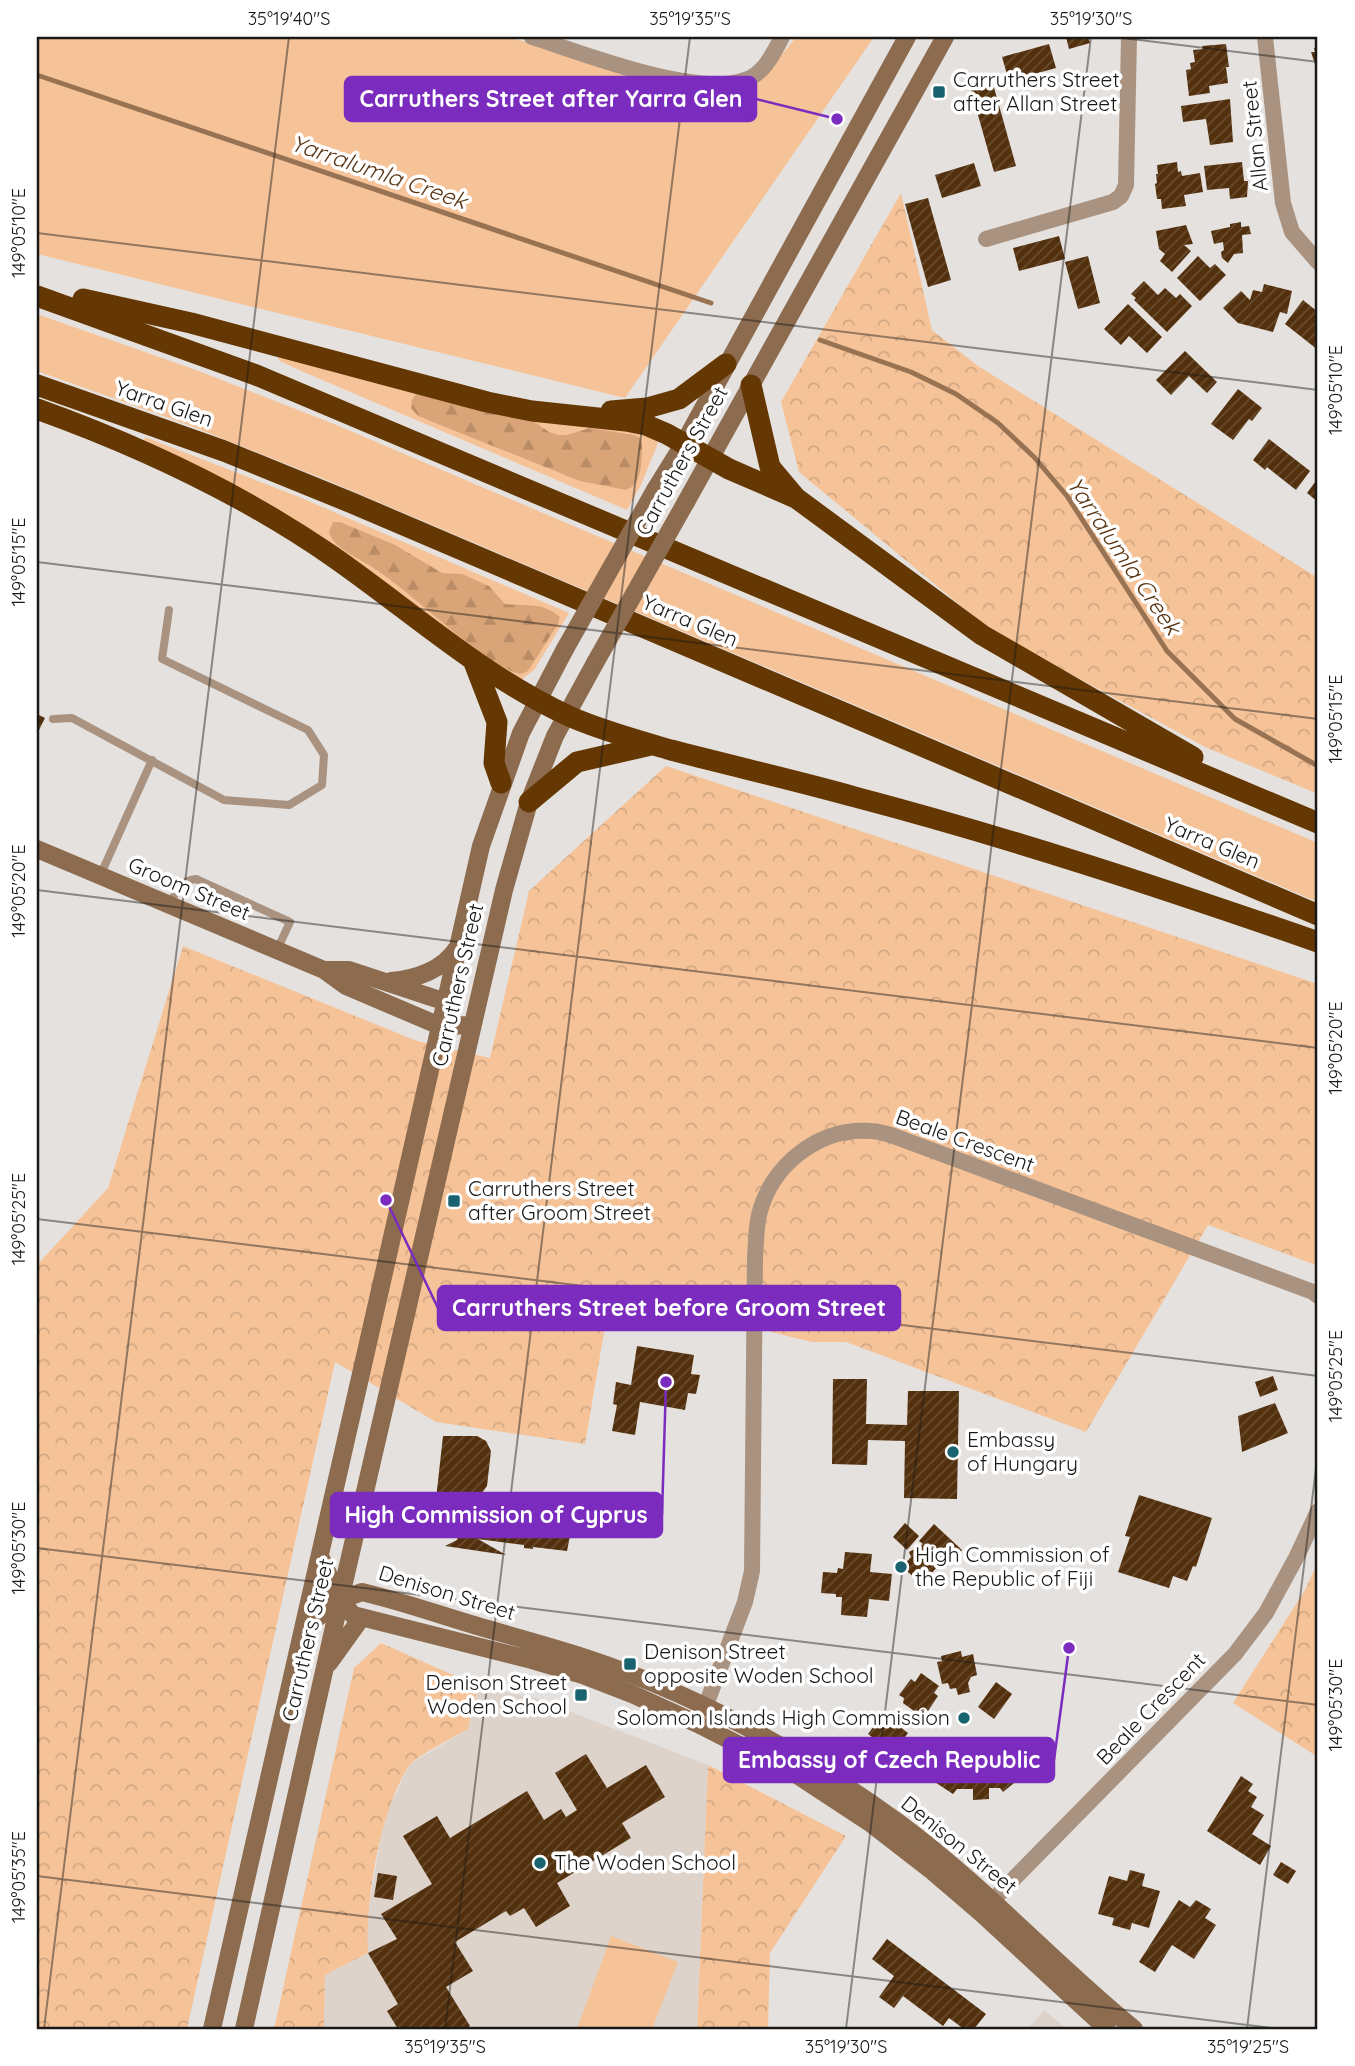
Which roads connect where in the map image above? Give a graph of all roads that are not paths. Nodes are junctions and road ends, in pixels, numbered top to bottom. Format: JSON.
{"nodes":[{"id":1,"x":532,"y":37,"type":"edge"},
{"id":2,"x":782,"y":37,"type":"edge"},
{"id":3,"x":907,"y":37,"type":"edge"},
{"id":4,"x":946,"y":37,"type":"edge"},
{"id":5,"x":1129,"y":37,"type":"edge"},
{"id":6,"x":1265,"y":37,"type":"edge"},
{"id":7,"x":986,"y":239,"type":"dead end"},
{"id":8,"x":1318,"y":262,"type":"edge"},
{"id":9,"x":37,"y":288,"type":"edge"},
{"id":10,"x":37,"y":296,"type":"edge"},
{"id":11,"x":726,"y":364,"type":"junction"},
{"id":12,"x":37,"y":385,"type":"edge"},
{"id":13,"x":751,"y":385,"type":"junction"},
{"id":14,"x":37,"y":410,"type":"edge"},
{"id":15,"x":574,"y":415,"type":"junction"},
{"id":16,"x":684,"y":443,"type":"junction"},
{"id":17,"x":710,"y":458,"type":"junction"},
{"id":18,"x":796,"y":498,"type":"junction"},
{"id":19,"x":169,"y":610,"type":"dead end"},
{"id":20,"x":473,"y":660,"type":"junction"},
{"id":21,"x":538,"y":702,"type":"junction"},
{"id":22,"x":567,"y":715,"type":"junction"},
{"id":23,"x":53,"y":719,"type":"dead end"},
{"id":24,"x":653,"y":745,"type":"junction"},
{"id":25,"x":152,"y":760,"type":"junction"},
{"id":26,"x":502,"y":783,"type":"junction"},
{"id":27,"x":529,"y":802,"type":"junction"},
{"id":28,"x":1278,"y":806,"type":"junction"},
{"id":29,"x":1318,"y":823,"type":"edge"},
{"id":30,"x":37,"y":849,"type":"edge"},
{"id":31,"x":100,"y":876,"type":"junction"},
{"id":32,"x":169,"y":906,"type":"junction"},
{"id":33,"x":1318,"y":915,"type":"edge"},
{"id":34,"x":1318,"y":942,"type":"edge"},
{"id":35,"x":458,"y":946,"type":"junction"},
{"id":36,"x":277,"y":950,"type":"junction"},
{"id":37,"x":324,"y":970,"type":"junction"},
{"id":38,"x":384,"y":982,"type":"junction"},
{"id":39,"x":446,"y":1002,"type":"junction"},
{"id":40,"x":472,"y":1025,"type":"junction"},
{"id":41,"x":440,"y":1026,"type":"junction"},
{"id":42,"x":1318,"y":1296,"type":"edge"},
{"id":43,"x":1318,"y":1511,"type":"edge"},
{"id":44,"x":356,"y":1531,"type":"junction"},
{"id":45,"x":320,"y":1556,"type":"junction"},
{"id":46,"x":367,"y":1593,"type":"junction"},
{"id":47,"x":340,"y":1600,"type":"junction"},
{"id":48,"x":362,"y":1617,"type":"junction"},
{"id":49,"x":303,"y":1629,"type":"junction"},
{"id":50,"x":325,"y":1669,"type":"junction"},
{"id":51,"x":702,"y":1716,"type":"junction"},
{"id":52,"x":987,"y":1906,"type":"junction"},
{"id":53,"x":212,"y":2029,"type":"edge"},
{"id":54,"x":244,"y":2029,"type":"edge"},
{"id":55,"x":1107,"y":2029,"type":"edge"},
{"id":56,"x":1134,"y":2029,"type":"edge"}],
"edges":[{"from":1,"to":2,"type":"street"},
{"from":3,"to":11,"type":"main road","name":"Carruthers Street"},
{"from":4,"to":13,"type":"main road","name":"Carruthers Street"},
{"from":5,"to":7,"type":"street"},
{"from":6,"to":8,"type":"street","name":"Allan Street"},
{"from":9,"to":15,"type":"highway"},
{"from":10,"to":28,"type":"highway"},
{"from":11,"to":15,"type":"highway"},
{"from":11,"to":16,"type":"main road","name":"Carruthers Street"},
{"from":12,"to":33,"type":"highway","name":"Yarra Glen"},
{"from":13,"to":17,"type":"main road","name":"Carruthers Street"},
{"from":13,"to":18,"type":"highway"},
{"from":14,"to":20,"type":"highway"},
{"from":15,"to":16,"type":"highway"},
{"from":16,"to":17,"type":"highway"},
{"from":16,"to":21,"type":"main road","name":"Carruthers Street","bridge":true},
{"from":17,"to":18,"type":"highway"},
{"from":17,"to":22,"type":"main road","name":"Carruthers Street","bridge":true},
{"from":18,"to":28,"type":"highway"},
{"from":19,"to":25,"type":"lane"},
{"from":20,"to":21,"type":"highway"},
{"from":20,"to":26,"type":"highway"},
{"from":21,"to":22,"type":"highway"},
{"from":21,"to":26,"type":"main road","name":"Carruthers Street"},
{"from":22,"to":24,"type":"highway"},
{"from":22,"to":27,"type":"main road","name":"Carruthers Street"},
{"from":23,"to":25,"type":"lane"},
{"from":24,"to":27,"type":"highway"},
{"from":24,"to":34,"type":"highway"},
{"from":25,"to":31,"type":"lane"},
{"from":26,"to":35,"type":"main road","name":"Carruthers Street"},
{"from":27,"to":40,"type":"main road","name":"Carruthers Street"},
{"from":28,"to":29,"type":"highway"},
{"from":30,"to":31,"type":"main road","name":"Groom Street"},
{"from":31,"to":32,"type":"main road","name":"Groom Street"},
{"from":32,"to":36,"type":"main road","name":"Groom Street"},
{"from":32,"to":36,"type":"lane"},
{"from":35,"to":38,"type":"main road"},
{"from":35,"to":39,"type":"main road","name":"Carruthers Street"},
{"from":36,"to":37,"type":"main road","name":"Groom Street"},
{"from":37,"to":38,"type":"main road","name":"Groom Street"},
{"from":37,"to":41,"type":"main road","name":"Groom Street"},
{"from":38,"to":39,"type":"main road","name":"Groom Street"},
{"from":39,"to":40,"type":"main road","name":"Groom Street"},
{"from":39,"to":41,"type":"main road","name":"Carruthers Street"},
{"from":40,"to":41,"type":"main road","name":"Groom Street"},
{"from":40,"to":44,"type":"main road","name":"Carruthers Street"},
{"from":41,"to":45,"type":"main road","name":"Carruthers Street"},
{"from":42,"to":51,"type":"street","name":"Beale Crescent"},
{"from":43,"to":52,"type":"street","name":"Beale Crescent"},
{"from":44,"to":46,"type":"main road"},
{"from":44,"to":47,"type":"main road","name":"Carruthers Street"},
{"from":45,"to":47,"type":"main road","name":"Denison Street"},
{"from":45,"to":49,"type":"main road","name":"Carruthers Street"},
{"from":46,"to":47,"type":"main road","name":"Denison Street"},
{"from":46,"to":51,"type":"main road","name":"Denison Street"},
{"from":47,"to":48,"type":"main road","name":"Denison Street"},
{"from":47,"to":49,"type":"main road","name":"Denison Street"},
{"from":47,"to":50,"type":"main road","name":"Carruthers Street"},
{"from":48,"to":50,"type":"main road"},
{"from":48,"to":51,"type":"main road","name":"Denison Street"},
{"from":49,"to":53,"type":"main road","name":"Carruthers Street"},
{"from":50,"to":54,"type":"main road","name":"Carruthers Street"},
{"from":51,"to":52,"type":"main road","name":"Denison Street"},
{"from":52,"to":55,"type":"main road","name":"Denison Street"},
{"from":52,"to":56,"type":"main road","name":"Denison Street"}]}
